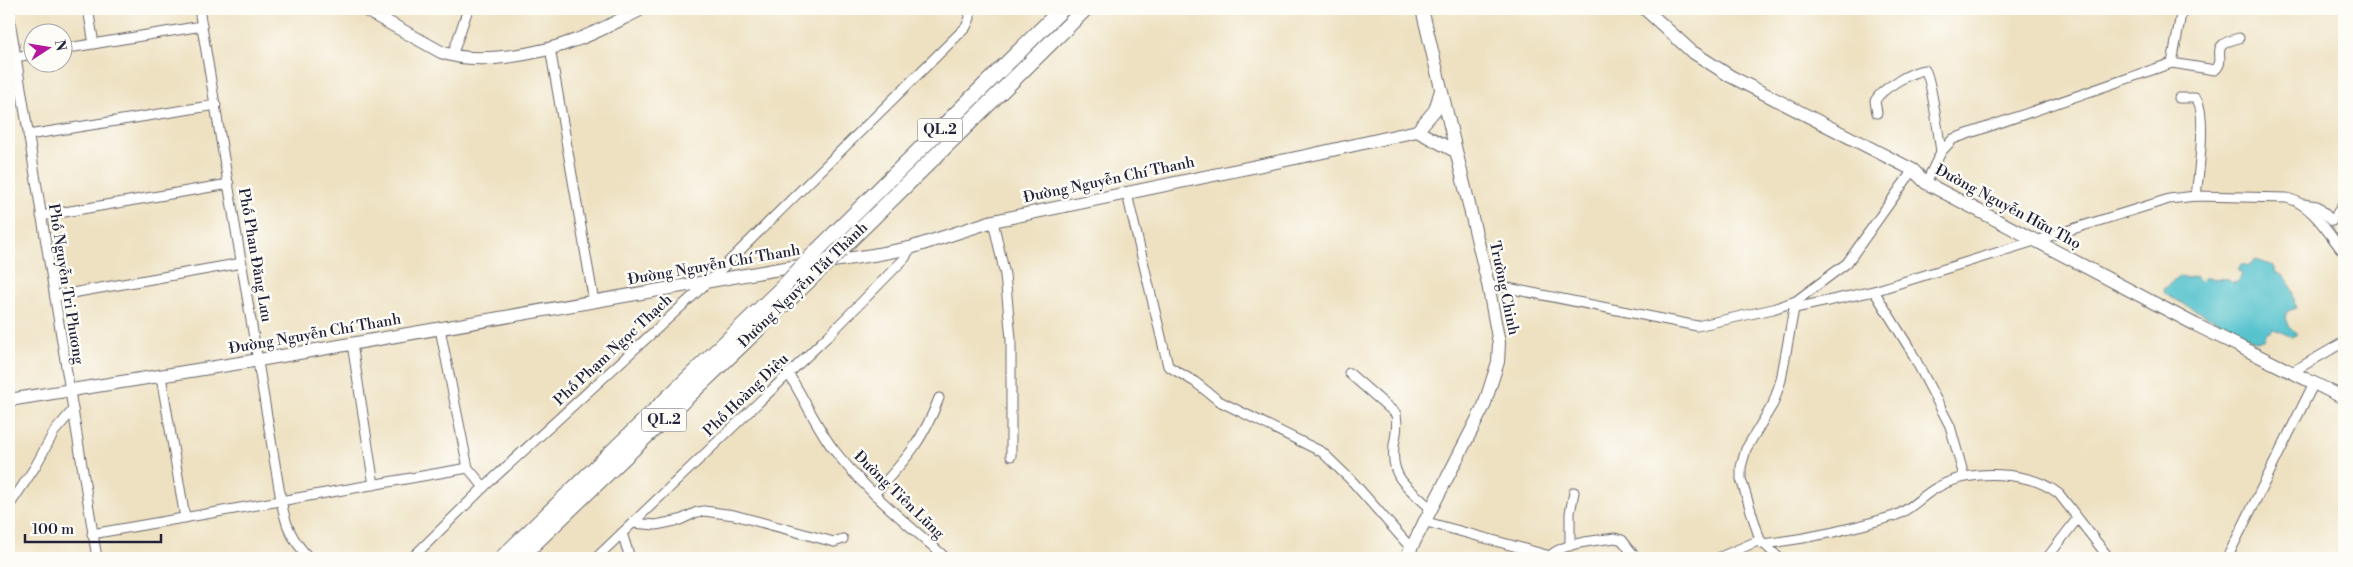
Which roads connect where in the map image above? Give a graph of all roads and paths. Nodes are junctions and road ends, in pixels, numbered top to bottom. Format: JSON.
{"nodes":[{"id":1,"x":88,"y":9,"type":"edge"},
{"id":2,"x":199,"y":9,"type":"edge"},
{"id":3,"x":364,"y":9,"type":"edge"},
{"id":4,"x":468,"y":9,"type":"edge"},
{"id":5,"x":642,"y":9,"type":"edge"},
{"id":6,"x":969,"y":9,"type":"edge"},
{"id":7,"x":1062,"y":9,"type":"edge"},
{"id":8,"x":1085,"y":9,"type":"edge"},
{"id":9,"x":1422,"y":9,"type":"edge"},
{"id":10,"x":1645,"y":9,"type":"edge"},
{"id":11,"x":2182,"y":9,"type":"edge"},
{"id":12,"x":9,"y":14,"type":"edge"},
{"id":13,"x":202,"y":26,"type":"junction"},
{"id":14,"x":2239,"y":38,"type":"dead end"},
{"id":15,"x":94,"y":44,"type":"junction"},
{"id":16,"x":72,"y":47,"type":"edge"},
{"id":17,"x":550,"y":48,"type":"junction"},
{"id":18,"x":22,"y":56,"type":"edge"},
{"id":19,"x":452,"y":56,"type":"junction"},
{"id":20,"x":16,"y":57,"type":"junction"},
{"id":21,"x":2172,"y":63,"type":"junction"},
{"id":22,"x":1441,"y":87,"type":"junction"},
{"id":23,"x":2179,"y":98,"type":"dead end"},
{"id":24,"x":216,"y":105,"type":"junction"},
{"id":25,"x":1877,"y":113,"type":"dead end"},
{"id":26,"x":1418,"y":131,"type":"junction"},
{"id":27,"x":28,"y":135,"type":"junction"},
{"id":28,"x":1455,"y":151,"type":"junction"},
{"id":29,"x":1942,"y":152,"type":"junction"},
{"id":30,"x":1913,"y":170,"type":"junction"},
{"id":31,"x":1926,"y":183,"type":"junction"},
{"id":32,"x":229,"y":184,"type":"junction"},
{"id":33,"x":1127,"y":194,"type":"junction"},
{"id":34,"x":2196,"y":196,"type":"junction"},
{"id":35,"x":2344,"y":203,"type":"edge"},
{"id":36,"x":2303,"y":204,"type":"junction"},
{"id":37,"x":42,"y":216,"type":"junction"},
{"id":38,"x":993,"y":221,"type":"junction"},
{"id":39,"x":2036,"y":240,"type":"junction"},
{"id":40,"x":910,"y":248,"type":"junction"},
{"id":41,"x":2344,"y":253,"type":"edge"},
{"id":42,"x":242,"y":263,"type":"junction"},
{"id":43,"x":707,"y":282,"type":"junction"},
{"id":44,"x":1488,"y":284,"type":"junction"},
{"id":45,"x":1874,"y":291,"type":"junction"},
{"id":46,"x":55,"y":296,"type":"junction"},
{"id":47,"x":594,"y":302,"type":"junction"},
{"id":48,"x":1795,"y":304,"type":"junction"},
{"id":49,"x":440,"y":329,"type":"junction"},
{"id":50,"x":2344,"y":342,"type":"edge"},
{"id":51,"x":352,"y":344,"type":"junction"},
{"id":52,"x":259,"y":360,"type":"junction"},
{"id":53,"x":2292,"y":372,"type":"junction"},
{"id":54,"x":788,"y":373,"type":"junction"},
{"id":55,"x":1349,"y":373,"type":"dead end"},
{"id":56,"x":161,"y":376,"type":"junction"},
{"id":57,"x":2314,"y":382,"type":"junction"},
{"id":58,"x":70,"y":390,"type":"junction"},
{"id":59,"x":939,"y":398,"type":"dead end"},
{"id":60,"x":2344,"y":398,"type":"edge"},
{"id":61,"x":9,"y":400,"type":"edge"},
{"id":62,"x":73,"y":410,"type":"junction"},
{"id":63,"x":1011,"y":456,"type":"dead end"},
{"id":64,"x":468,"y":468,"type":"junction"},
{"id":65,"x":1964,"y":476,"type":"junction"},
{"id":66,"x":374,"y":485,"type":"junction"},
{"id":67,"x":484,"y":487,"type":"junction"},
{"id":68,"x":1574,"y":492,"type":"dead end"},
{"id":69,"x":874,"y":494,"type":"junction"},
{"id":70,"x":281,"y":500,"type":"junction"},
{"id":71,"x":9,"y":506,"type":"edge"},
{"id":72,"x":1430,"y":508,"type":"junction"},
{"id":73,"x":186,"y":518,"type":"junction"},
{"id":74,"x":2078,"y":519,"type":"junction"},
{"id":75,"x":1423,"y":521,"type":"junction"},
{"id":76,"x":633,"y":523,"type":"junction"},
{"id":77,"x":622,"y":533,"type":"junction"},
{"id":78,"x":92,"y":534,"type":"junction"},
{"id":79,"x":843,"y":539,"type":"dead end"},
{"id":80,"x":1761,"y":542,"type":"junction"},
{"id":81,"x":1570,"y":546,"type":"junction"},
{"id":82,"x":1408,"y":553,"type":"edge"},
{"id":83,"x":1549,"y":557,"type":"edge"},
{"id":84,"x":96,"y":558,"type":"edge"},
{"id":85,"x":309,"y":558,"type":"edge"},
{"id":86,"x":412,"y":558,"type":"edge"},
{"id":87,"x":502,"y":558,"type":"edge"},
{"id":88,"x":519,"y":558,"type":"edge"},
{"id":89,"x":596,"y":558,"type":"edge"},
{"id":90,"x":630,"y":558,"type":"edge"},
{"id":91,"x":946,"y":558,"type":"edge"},
{"id":92,"x":1636,"y":558,"type":"edge"},
{"id":93,"x":1718,"y":558,"type":"edge"},
{"id":94,"x":1779,"y":558,"type":"edge"},
{"id":95,"x":2047,"y":558,"type":"edge"},
{"id":96,"x":2109,"y":558,"type":"edge"},
{"id":97,"x":2227,"y":558,"type":"edge"}],
"edges":[{"from":1,"to":15,"type":"street"},
{"from":2,"to":13,"type":"street","name":"Phố Phan Đăng Lưu"},
{"from":3,"to":19,"type":"main road"},
{"from":4,"to":19,"type":"street"},
{"from":5,"to":17,"type":"main road"},
{"from":6,"to":43,"type":"street","name":"Phố Phạm Ngọc Thạch"},
{"from":7,"to":87,"type":"highway","name":"Đường Nguyễn Tất Thành","number":"QL.2","bridge":true},
{"from":8,"to":88,"type":"highway","name":"Đường Nguyễn Tất Thành","number":"QL.2","bridge":true},
{"from":9,"to":22,"type":"main road","name":"Trường Chinh"},
{"from":10,"to":30,"type":"main road","name":"Đường Nguyễn Hữu Thọ"},
{"from":11,"to":21,"type":"street"},
{"from":12,"to":20,"type":"street","name":"Phố Nguyễn Tri Phương"},
{"from":13,"to":15,"type":"street"},
{"from":13,"to":24,"type":"street","name":"Phố Phan Đăng Lưu"},
{"from":14,"to":21,"type":"street"},
{"from":15,"to":16,"type":"street"},
{"from":17,"to":19,"type":"main road"},
{"from":17,"to":47,"type":"street"},
{"from":18,"to":20,"type":"street"},
{"from":20,"to":27,"type":"street","name":"Phố Nguyễn Tri Phương"},
{"from":21,"to":29,"type":"street"},
{"from":22,"to":26,"type":"main road"},
{"from":22,"to":28,"type":"main road","name":"Trường Chinh"},
{"from":23,"to":34,"type":"street"},
{"from":24,"to":27,"type":"street"},
{"from":24,"to":32,"type":"street","name":"Phố Phan Đăng Lưu"},
{"from":25,"to":29,"type":"street"},
{"from":26,"to":28,"type":"main road"},
{"from":26,"to":33,"type":"main road","name":"Đường Nguyễn Chí Thanh"},
{"from":27,"to":37,"type":"street","name":"Phố Nguyễn Tri Phương"},
{"from":28,"to":44,"type":"main road","name":"Trường Chinh"},
{"from":29,"to":31,"type":"street"},
{"from":30,"to":31,"type":"main road","name":"Đường Nguyễn Hữu Thọ"},
{"from":30,"to":48,"type":"street"},
{"from":31,"to":39,"type":"main road","name":"Đường Nguyễn Hữu Thọ"},
{"from":32,"to":37,"type":"street"},
{"from":32,"to":42,"type":"street","name":"Phố Phan Đăng Lưu"},
{"from":33,"to":38,"type":"main road","name":"Đường Nguyễn Chí Thanh"},
{"from":33,"to":82,"type":"street"},
{"from":34,"to":36,"type":"street"},
{"from":34,"to":39,"type":"street"},
{"from":35,"to":36,"type":"street"},
{"from":36,"to":41,"type":"street"},
{"from":37,"to":46,"type":"street","name":"Phố Nguyễn Tri Phương"},
{"from":38,"to":40,"type":"main road","name":"Đường Nguyễn Chí Thanh"},
{"from":38,"to":63,"type":"street"},
{"from":39,"to":45,"type":"street"},
{"from":39,"to":53,"type":"main road","name":"Đường Nguyễn Hữu Thọ"},
{"from":40,"to":43,"type":"main road","name":"Đường Nguyễn Chí Thanh"},
{"from":40,"to":54,"type":"street","name":"Phố Hoàng Diệu"},
{"from":42,"to":46,"type":"street"},
{"from":42,"to":52,"type":"street","name":"Phố Phan Đăng Lưu"},
{"from":43,"to":47,"type":"main road","name":"Đường Nguyễn Chí Thanh"},
{"from":43,"to":67,"type":"street","name":"Phố Phạm Ngọc Thạch"},
{"from":44,"to":48,"type":"street"},
{"from":44,"to":72,"type":"main road","name":"Trường Chinh"},
{"from":45,"to":48,"type":"street"},
{"from":45,"to":65,"type":"street"},
{"from":46,"to":58,"type":"street","name":"Phố Nguyễn Tri Phương"},
{"from":47,"to":49,"type":"main road","name":"Đường Nguyễn Chí Thanh"},
{"from":48,"to":80,"type":"street"},
{"from":49,"to":51,"type":"main road","name":"Đường Nguyễn Chí Thanh"},
{"from":49,"to":64,"type":"street"},
{"from":50,"to":53,"type":"street"},
{"from":51,"to":52,"type":"main road","name":"Đường Nguyễn Chí Thanh"},
{"from":51,"to":66,"type":"street"},
{"from":52,"to":56,"type":"main road","name":"Đường Nguyễn Chí Thanh"},
{"from":52,"to":70,"type":"street","name":"Phố Phan Đăng Lưu"},
{"from":53,"to":57,"type":"main road","name":"Đường Nguyễn Hữu Thọ"},
{"from":54,"to":69,"type":"street","name":"Đường Tiên Lũng"},
{"from":54,"to":76,"type":"street","name":"Phố Hoàng Diệu"},
{"from":55,"to":72,"type":"street"},
{"from":56,"to":58,"type":"main road","name":"Đường Nguyễn Chí Thanh"},
{"from":56,"to":73,"type":"street"},
{"from":57,"to":60,"type":"main road","name":"Đường Nguyễn Hữu Thọ"},
{"from":57,"to":97,"type":"street"},
{"from":58,"to":61,"type":"main road","name":"Đường Nguyễn Chí Thanh"},
{"from":58,"to":62,"type":"street","name":"Phố Nguyễn Tri Phương"},
{"from":59,"to":69,"type":"street"},
{"from":62,"to":71,"type":"street"},
{"from":62,"to":78,"type":"street","name":"Phố Nguyễn Tri Phương"},
{"from":64,"to":66,"type":"street"},
{"from":64,"to":67,"type":"street"},
{"from":65,"to":74,"type":"street"},
{"from":65,"to":80,"type":"street"},
{"from":66,"to":70,"type":"street"},
{"from":67,"to":86,"type":"street","name":"Phố Phạm Ngọc Thạch"},
{"from":68,"to":81,"type":"street"},
{"from":69,"to":91,"type":"street","name":"Đường Tiên Lũng"},
{"from":70,"to":73,"type":"street"},
{"from":70,"to":85,"type":"street","name":"Phố Phan Đăng Lưu"},
{"from":72,"to":75,"type":"main road","name":"Trường Chinh"},
{"from":73,"to":78,"type":"street"},
{"from":74,"to":95,"type":"street"},
{"from":74,"to":96,"type":"street"},
{"from":75,"to":82,"type":"main road","name":"Trường Chinh"},
{"from":75,"to":83,"type":"street"},
{"from":76,"to":77,"type":"street","name":"Phố Hoàng Diệu"},
{"from":76,"to":79,"type":"street"},
{"from":77,"to":89,"type":"street","name":"Phố Hoàng Diệu"},
{"from":77,"to":90,"type":"street"},
{"from":78,"to":84,"type":"street","name":"Phố Nguyễn Tri Phương"},
{"from":80,"to":93,"type":"street"},
{"from":80,"to":94,"type":"street"},
{"from":81,"to":83,"type":"street"},
{"from":81,"to":92,"type":"street"}]}
